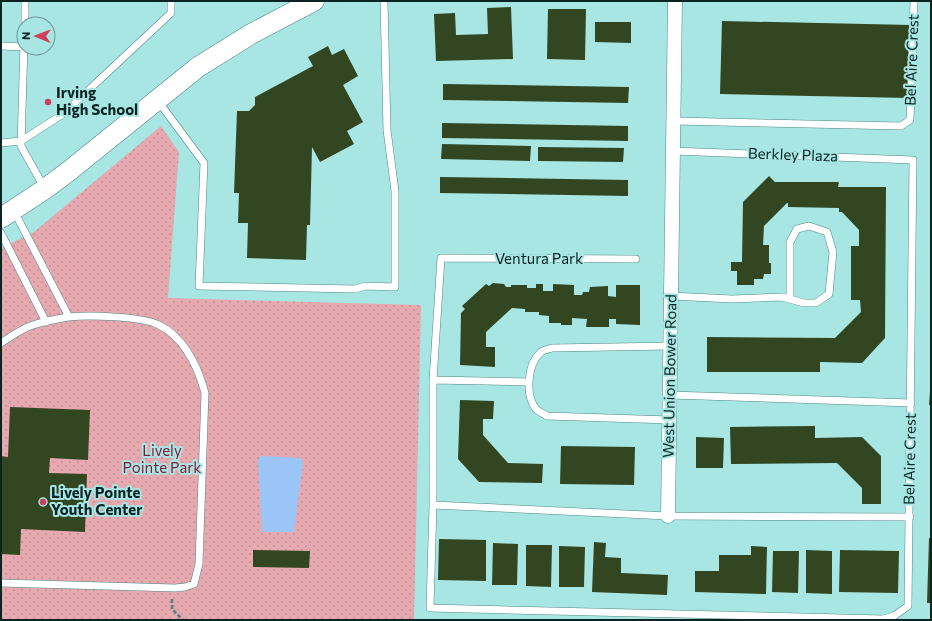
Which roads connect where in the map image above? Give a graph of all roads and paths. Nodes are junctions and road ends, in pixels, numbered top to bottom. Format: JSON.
{"nodes":[{"id":1,"x":25,"y":1,"type":"edge"},
{"id":2,"x":171,"y":1,"type":"edge"},
{"id":3,"x":314,"y":1,"type":"edge"},
{"id":4,"x":384,"y":1,"type":"edge"},
{"id":5,"x":675,"y":1,"type":"edge"},
{"id":6,"x":914,"y":1,"type":"edge"},
{"id":7,"x":24,"y":16,"type":"edge"},
{"id":8,"x":1,"y":46,"type":"edge"},
{"id":9,"x":16,"y":47,"type":"edge"},
{"id":10,"x":24,"y":56,"type":"edge"},
{"id":11,"x":157,"y":100,"type":"junction"},
{"id":12,"x":674,"y":121,"type":"junction"},
{"id":13,"x":21,"y":141,"type":"junction"},
{"id":14,"x":1,"y":143,"type":"edge"},
{"id":15,"x":673,"y":151,"type":"junction"},
{"id":16,"x":913,"y":160,"type":"joint"},
{"id":17,"x":45,"y":189,"type":"junction"},
{"id":18,"x":7,"y":214,"type":"edge"},
{"id":19,"x":1,"y":233,"type":"edge"},
{"id":20,"x":636,"y":259,"type":"dead end"},
{"id":21,"x":671,"y":296,"type":"junction"},
{"id":22,"x":790,"y":299,"type":"junction"},
{"id":23,"x":69,"y":317,"type":"junction"},
{"id":24,"x":46,"y":322,"type":"junction"},
{"id":25,"x":1,"y":343,"type":"edge"},
{"id":26,"x":671,"y":346,"type":"junction"},
{"id":27,"x":433,"y":380,"type":"junction"},
{"id":28,"x":529,"y":382,"type":"junction"},
{"id":29,"x":670,"y":395,"type":"junction"},
{"id":30,"x":911,"y":403,"type":"junction"},
{"id":31,"x":670,"y":420,"type":"junction"},
{"id":32,"x":433,"y":506,"type":"junction"},
{"id":33,"x":668,"y":516,"type":"junction"},
{"id":34,"x":910,"y":516,"type":"junction"},
{"id":35,"x":1,"y":583,"type":"edge"},
{"id":36,"x":172,"y":588,"type":"junction"},
{"id":37,"x":183,"y":620,"type":"edge"}],
"edges":[{"from":1,"to":7,"type":"lane"},
{"from":2,"to":13,"type":"lane"},
{"from":3,"to":11,"type":"main road"},
{"from":4,"to":11,"type":"lane"},
{"from":5,"to":12,"type":"street","name":"West Union Bower Road"},
{"from":6,"to":12,"type":"lane","name":"Bel Aire Crest"},
{"from":8,"to":9,"type":"lane"},
{"from":10,"to":13,"type":"lane"},
{"from":11,"to":17,"type":"main road"},
{"from":12,"to":15,"type":"street","name":"West Union Bower Road"},
{"from":13,"to":14,"type":"lane"},
{"from":13,"to":17,"type":"lane"},
{"from":15,"to":16,"type":"lane","name":"Berkley Plaza"},
{"from":15,"to":21,"type":"street","name":"West Union Bower Road"},
{"from":16,"to":30,"type":"lane","name":"Bel Aire Crest"},
{"from":17,"to":18,"type":"main road"},
{"from":18,"to":23,"type":"lane"},
{"from":19,"to":24,"type":"lane"},
{"from":20,"to":27,"type":"lane","name":"Ventura Park"},
{"from":21,"to":22,"type":"lane"},
{"from":21,"to":26,"type":"street","name":"West Union Bower Road"},
{"from":22,"to":22,"type":"lane"},
{"from":23,"to":24,"type":"lane"},
{"from":23,"to":36,"type":"lane"},
{"from":24,"to":25,"type":"lane"},
{"from":26,"to":28,"type":"lane"},
{"from":26,"to":29,"type":"street","name":"West Union Bower Road"},
{"from":27,"to":28,"type":"lane"},
{"from":27,"to":32,"type":"lane"},
{"from":28,"to":31,"type":"lane"},
{"from":29,"to":30,"type":"lane"},
{"from":29,"to":31,"type":"street","name":"West Union Bower Road"},
{"from":30,"to":34,"type":"lane","name":"Bel Aire Crest"},
{"from":31,"to":33,"type":"street","name":"West Union Bower Road"},
{"from":32,"to":33,"type":"lane"},
{"from":32,"to":34,"type":"lane"},
{"from":33,"to":34,"type":"lane","name":"Bel Aire Crest"},
{"from":35,"to":36,"type":"lane"},
{"from":36,"to":37,"type":"path"}]}
